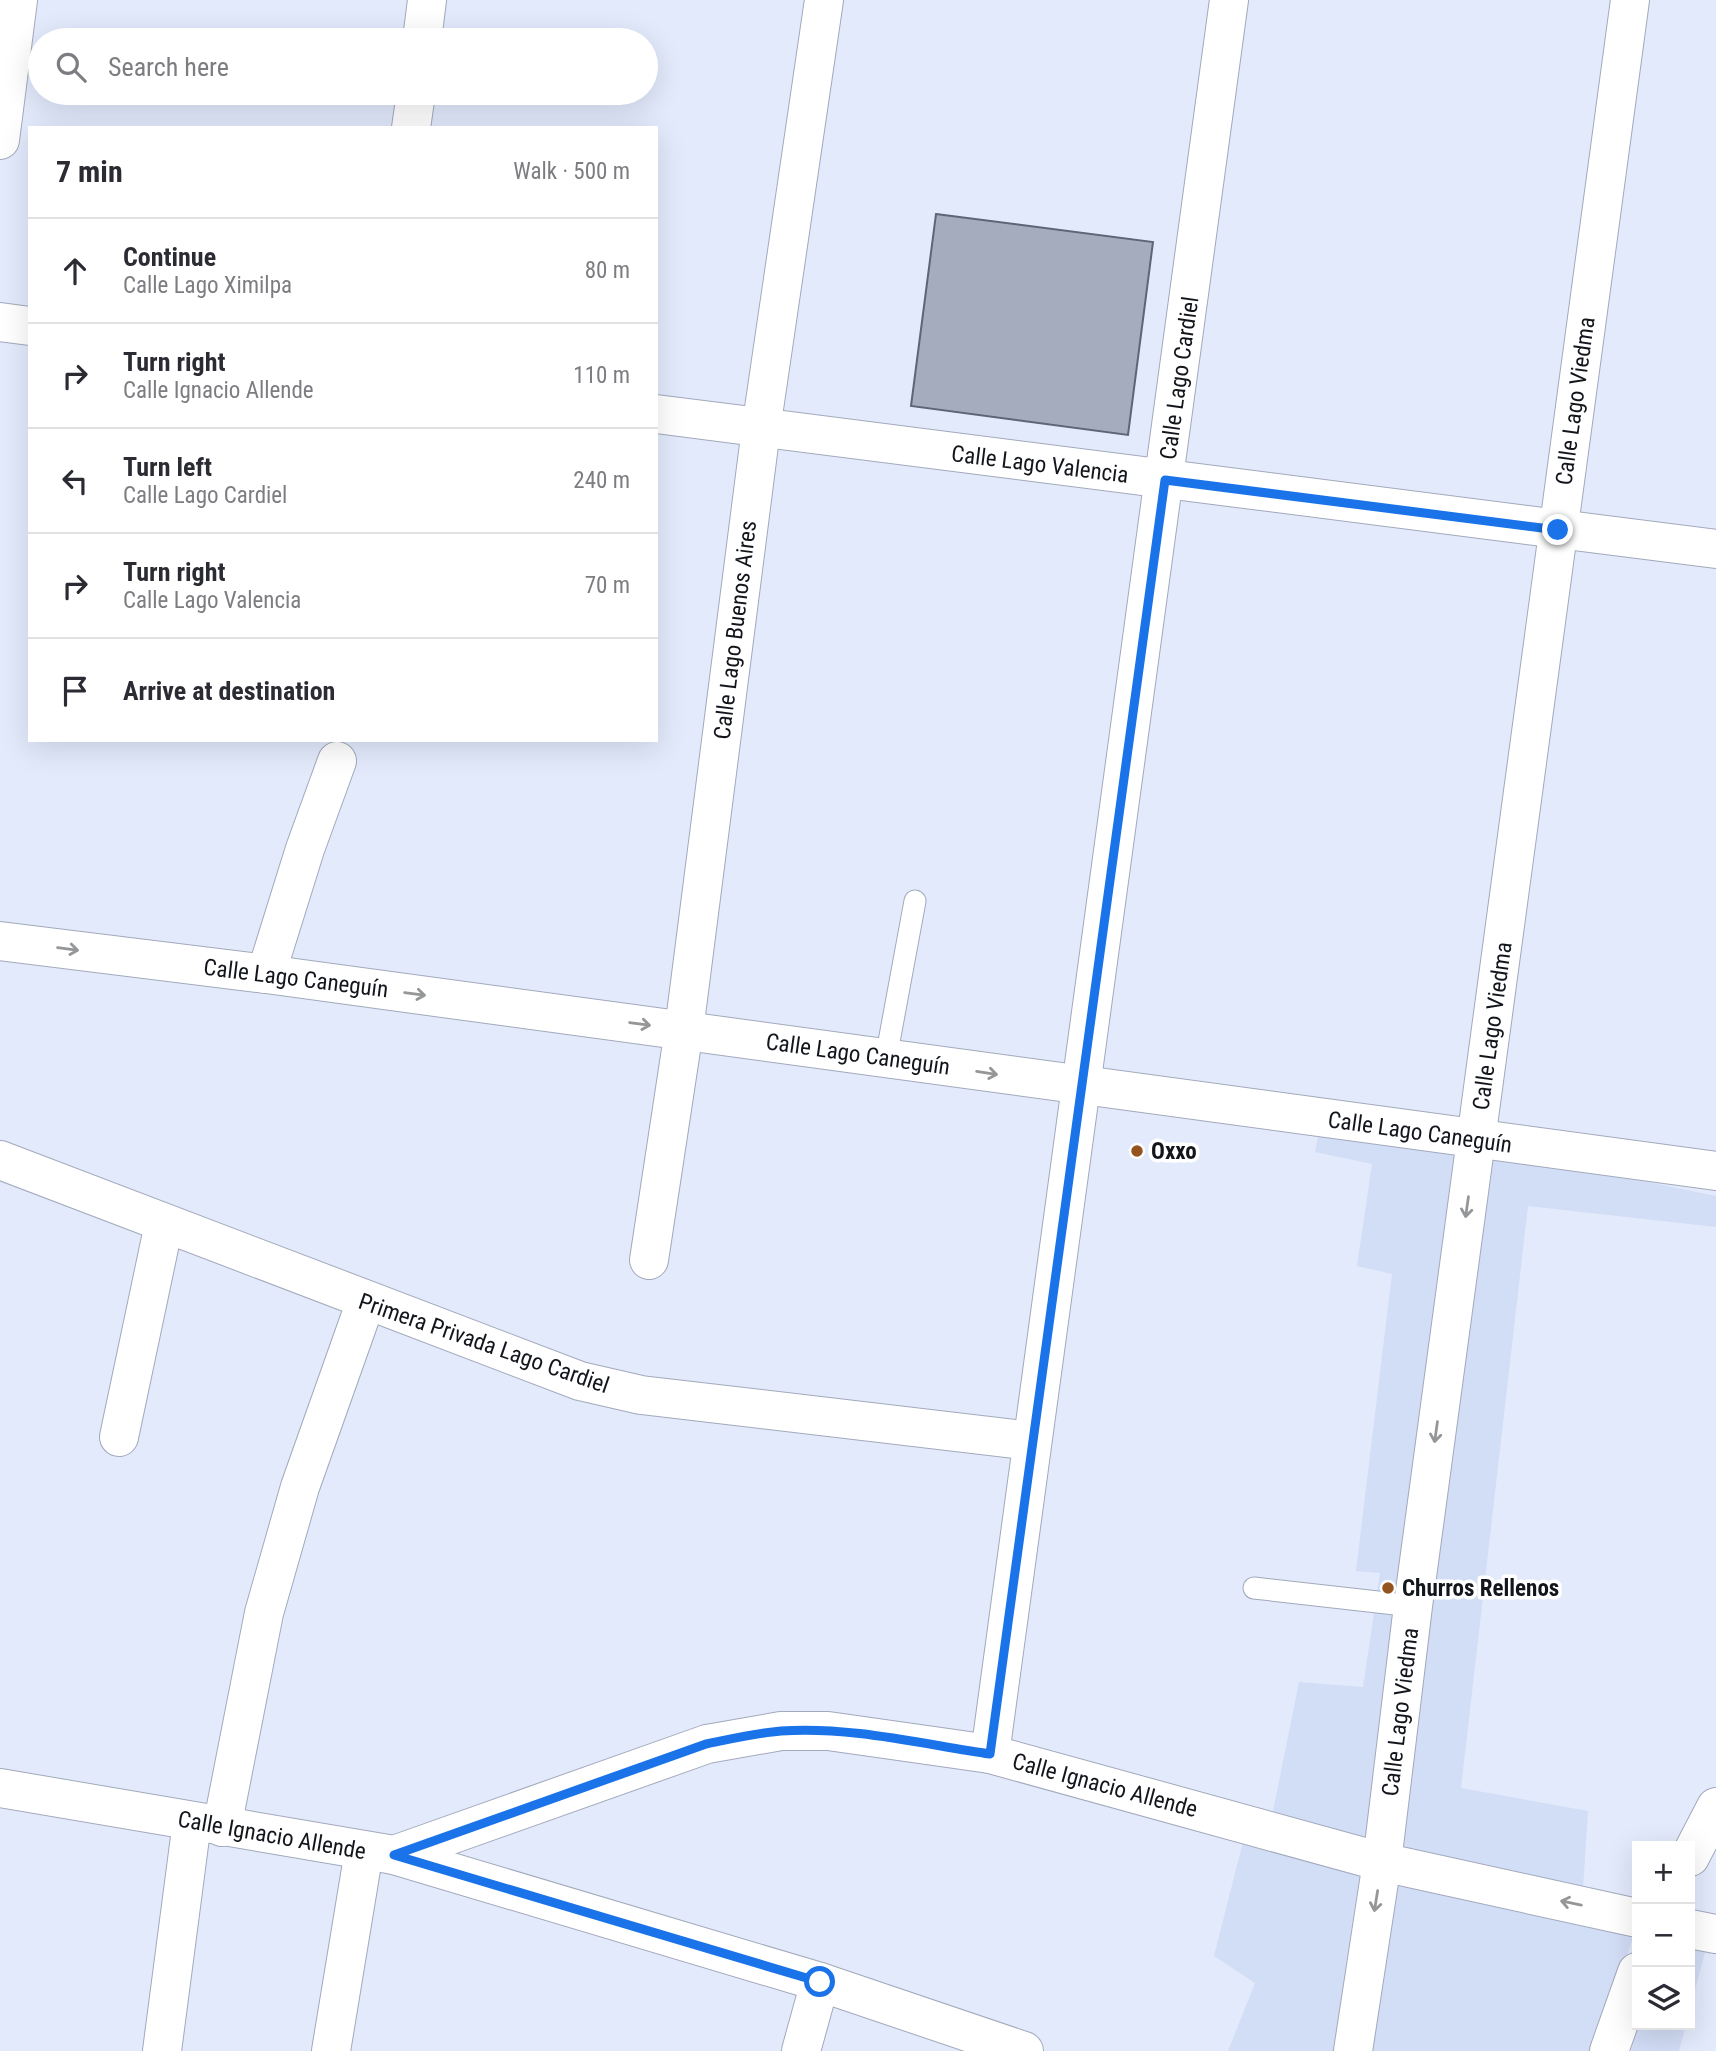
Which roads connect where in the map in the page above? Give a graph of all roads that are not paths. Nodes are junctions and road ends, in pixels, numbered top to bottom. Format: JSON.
{"nodes":[{"id":1,"x":18,"y":0,"type":"edge"},
{"id":2,"x":427,"y":0,"type":"edge"},
{"id":3,"x":824,"y":0,"type":"edge"},
{"id":4,"x":1229,"y":0,"type":"edge"},
{"id":5,"x":1630,"y":0,"type":"edge"},
{"id":6,"x":424,"y":28,"type":"edge"},
{"id":7,"x":414,"y":105,"type":"edge"},
{"id":8,"x":1,"y":119,"type":"edge"},
{"id":9,"x":411,"y":126,"type":"edge"},
{"id":10,"x":0,"y":322,"type":"edge"},
{"id":11,"x":28,"y":326,"type":"edge"},
{"id":12,"x":658,"y":414,"type":"edge"},
{"id":13,"x":761,"y":429,"type":"junction"},
{"id":14,"x":1165,"y":480,"type":"junction"},
{"id":15,"x":1558,"y":530,"type":"junction"},
{"id":16,"x":1716,"y":549,"type":"edge"},
{"id":17,"x":337,"y":761,"type":"dead end"},
{"id":18,"x":915,"y":901,"type":"dead end"},
{"id":19,"x":0,"y":941,"type":"edge"},
{"id":20,"x":266,"y":974,"type":"junction"},
{"id":21,"x":684,"y":1030,"type":"junction"},
{"id":22,"x":886,"y":1058,"type":"junction"},
{"id":23,"x":1082,"y":1087,"type":"junction"},
{"id":24,"x":1477,"y":1139,"type":"junction"},
{"id":25,"x":0,"y":1160,"type":"edge"},
{"id":26,"x":1716,"y":1171,"type":"edge"},
{"id":27,"x":164,"y":1224,"type":"junction"},
{"id":28,"x":649,"y":1260,"type":"dead end"},
{"id":29,"x":366,"y":1301,"type":"junction"},
{"id":30,"x":119,"y":1437,"type":"dead end"},
{"id":31,"x":1032,"y":1441,"type":"junction"},
{"id":32,"x":1254,"y":1588,"type":"dead end"},
{"id":33,"x":1413,"y":1606,"type":"junction"},
{"id":34,"x":990,"y":1754,"type":"junction"},
{"id":35,"x":0,"y":1788,"type":"edge"},
{"id":36,"x":1716,"y":1807,"type":"edge"},
{"id":37,"x":207,"y":1824,"type":"junction"},
{"id":38,"x":1695,"y":1847,"type":"edge"},
{"id":39,"x":379,"y":1853,"type":"junction"},
{"id":40,"x":1382,"y":1862,"type":"junction"},
{"id":41,"x":1632,"y":1917,"type":"edge"},
{"id":42,"x":1695,"y":1929,"type":"edge"},
{"id":43,"x":1716,"y":1934,"type":"edge"},
{"id":44,"x":820,"y":1982,"type":"junction"},
{"id":45,"x":1632,"y":1986,"type":"edge"},
{"id":46,"x":980,"y":2044,"type":"edge"},
{"id":47,"x":168,"y":2050,"type":"edge"},
{"id":48,"x":331,"y":2051,"type":"edge"},
{"id":49,"x":801,"y":2051,"type":"edge"},
{"id":50,"x":1024,"y":2051,"type":"edge"},
{"id":51,"x":1353,"y":2051,"type":"edge"},
{"id":52,"x":1609,"y":2051,"type":"edge"}],
"edges":[{"from":1,"to":8,"type":"street"},
{"from":2,"to":6,"type":"street"},
{"from":3,"to":13,"type":"street","name":"Calle Lago Buenos Aires"},
{"from":4,"to":14,"type":"street","name":"Calle Lago Cardiel"},
{"from":5,"to":15,"type":"street","name":"Calle Lago Viedma"},
{"from":7,"to":9,"type":"street"},
{"from":10,"to":11,"type":"street"},
{"from":12,"to":13,"type":"street","name":"Calle Lago Valencia"},
{"from":13,"to":14,"type":"street","name":"Calle Lago Valencia"},
{"from":13,"to":21,"type":"street","name":"Calle Lago Buenos Aires"},
{"from":14,"to":15,"type":"street","name":"Calle Lago Valencia"},
{"from":14,"to":23,"type":"street","name":"Calle Lago Cardiel"},
{"from":15,"to":16,"type":"street","name":"Calle Lago Valencia"},
{"from":15,"to":24,"type":"street","name":"Calle Lago Viedma"},
{"from":17,"to":20,"type":"street"},
{"from":18,"to":22,"type":"lane"},
{"from":19,"to":20,"type":"street","name":"Calle Lago Caneguín","one_way":true},
{"from":20,"to":21,"type":"street","name":"Calle Lago Caneguín","one_way":true},
{"from":21,"to":22,"type":"street","name":"Calle Lago Caneguín"},
{"from":21,"to":28,"type":"street","name":"Calle Lago Buenos Aires"},
{"from":22,"to":23,"type":"street","name":"Calle Lago Caneguín","one_way":true},
{"from":23,"to":24,"type":"street","name":"Calle Lago Caneguín"},
{"from":23,"to":31,"type":"street","name":"Calle Lago Cardiel"},
{"from":24,"to":26,"type":"street","name":"Calle Lago Caneguín"},
{"from":24,"to":33,"type":"street","name":"Calle Lago Viedma","one_way":true},
{"from":25,"to":27,"type":"street","name":"Primera Privada Lago Cardiel"},
{"from":27,"to":29,"type":"street","name":"Primera Privada Lago Cardiel"},
{"from":27,"to":30,"type":"street"},
{"from":29,"to":31,"type":"street","name":"Primera Privada Lago Cardiel"},
{"from":29,"to":37,"type":"street"},
{"from":31,"to":34,"type":"street","name":"Calle Lago Cardiel"},
{"from":32,"to":33,"type":"lane"},
{"from":33,"to":40,"type":"street","name":"Calle Lago Viedma"},
{"from":34,"to":39,"type":"street","name":"Calle Ignacio Allende"},
{"from":34,"to":40,"type":"street","name":"Calle Ignacio Allende"},
{"from":35,"to":37,"type":"street","name":"Calle Ignacio Allende"},
{"from":36,"to":38,"type":"street"},
{"from":37,"to":39,"type":"street","name":"Calle Ignacio Allende"},
{"from":37,"to":47,"type":"street"},
{"from":39,"to":44,"type":"street"},
{"from":39,"to":48,"type":"street"},
{"from":41,"to":40,"type":"street","name":"Calle Ignacio Allende","one_way":true},
{"from":40,"to":51,"type":"street","name":"Calle Lago Viedma","one_way":true},
{"from":42,"to":43,"type":"street"},
{"from":44,"to":46,"type":"street"},
{"from":44,"to":49,"type":"street"},
{"from":45,"to":52,"type":"street"},
{"from":46,"to":50,"type":"street"}]}
